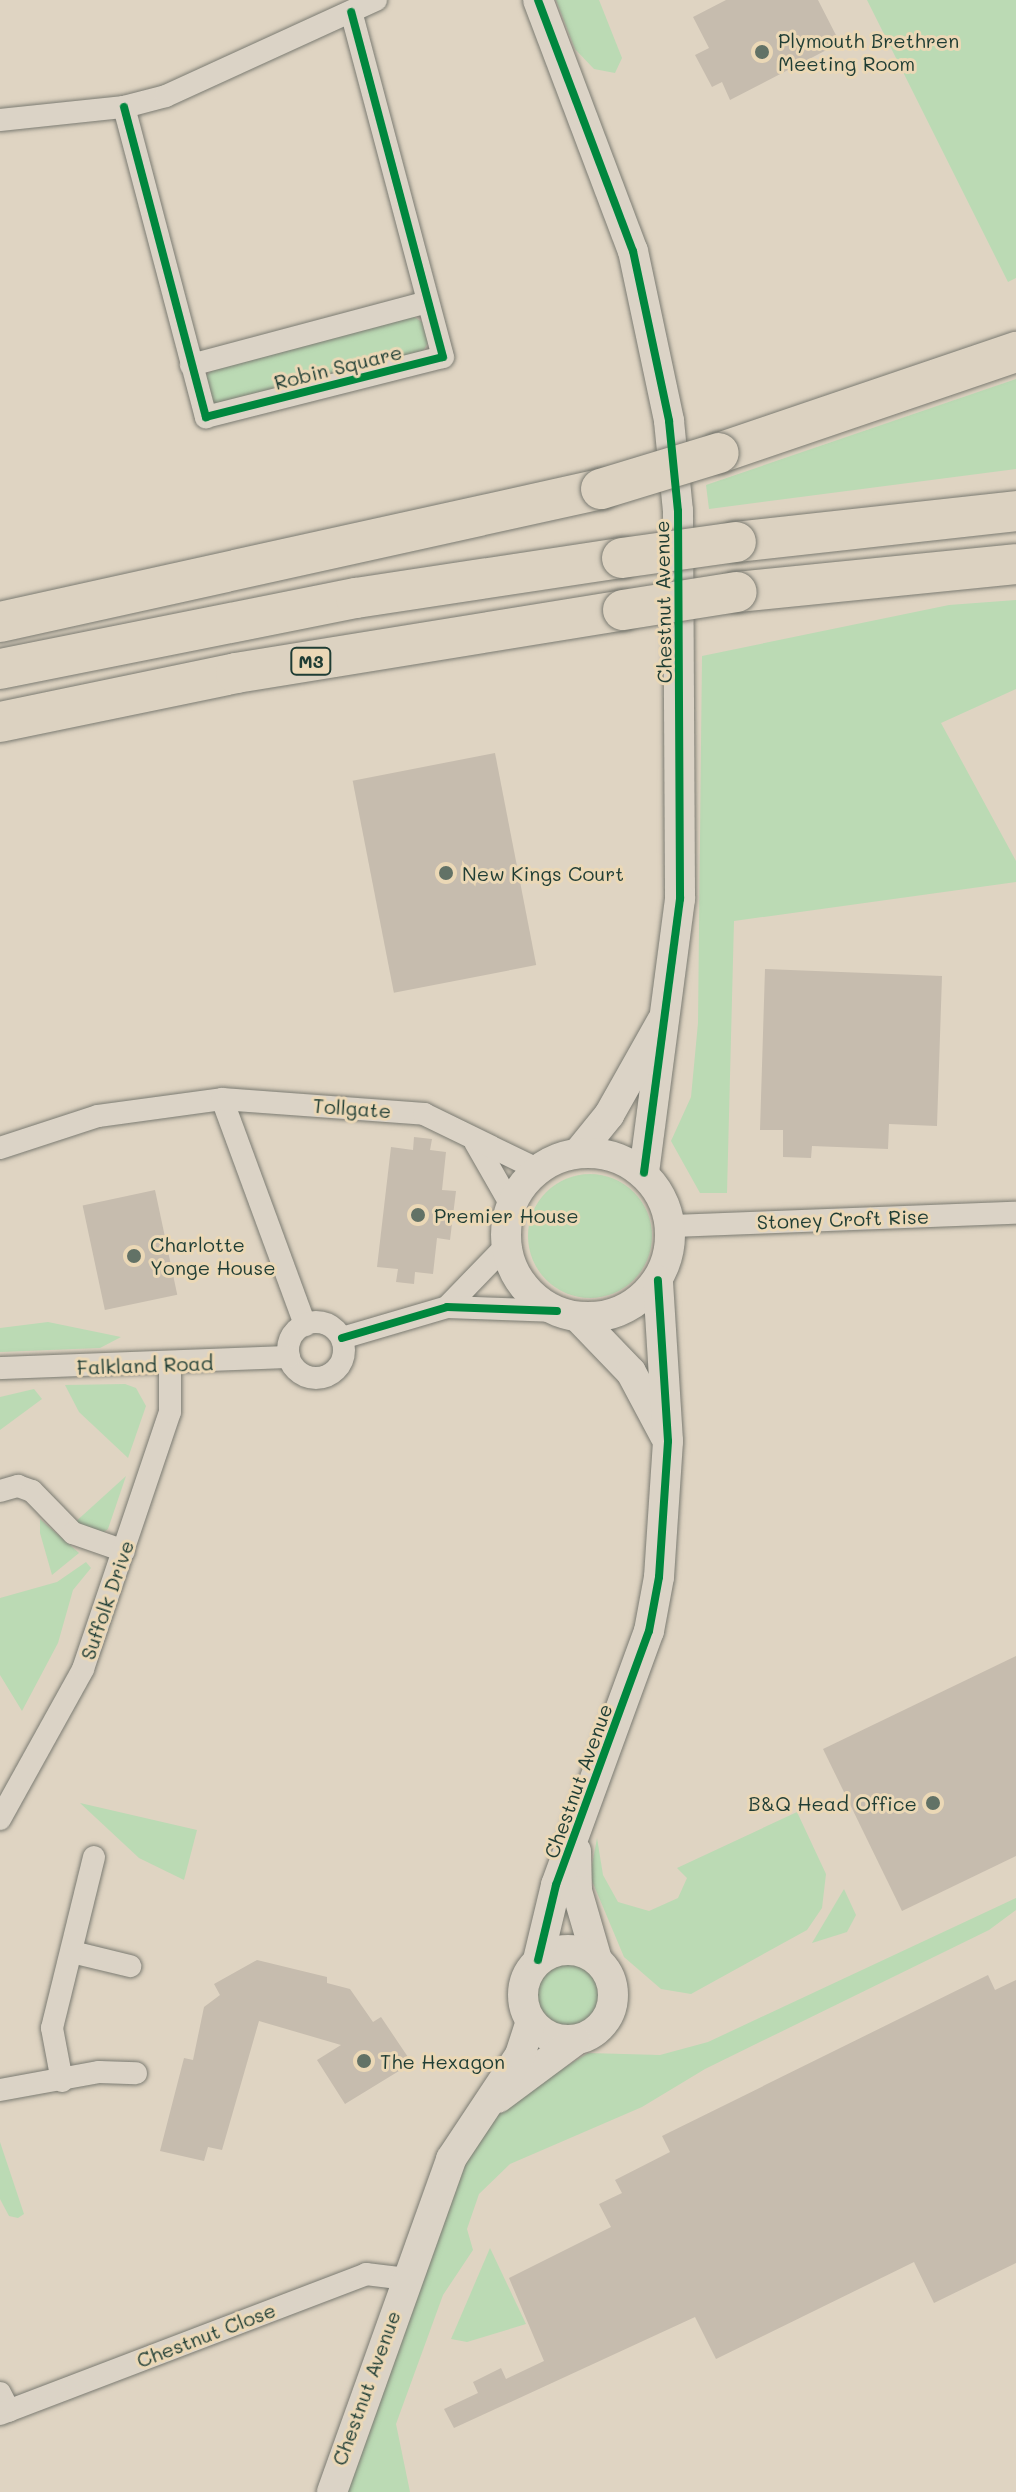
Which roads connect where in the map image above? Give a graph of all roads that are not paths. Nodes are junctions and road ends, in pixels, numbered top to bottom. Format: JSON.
{"nodes":[{"id":1,"x":376,"y":0,"type":"edge"},
{"id":2,"x":538,"y":0,"type":"edge"},
{"id":3,"x":351,"y":12,"type":"junction"},
{"id":4,"x":124,"y":107,"type":"junction"},
{"id":5,"x":0,"y":120,"type":"edge"},
{"id":6,"x":428,"y":302,"type":"junction"},
{"id":7,"x":1016,"y":352,"type":"edge"},
{"id":8,"x":191,"y":365,"type":"junction"},
{"id":9,"x":1016,"y":511,"type":"edge"},
{"id":10,"x":1016,"y":564,"type":"edge"},
{"id":11,"x":0,"y":622,"type":"edge"},
{"id":12,"x":0,"y":669,"type":"edge"},
{"id":13,"x":0,"y":722,"type":"edge"},
{"id":14,"x":662,"y":1021,"type":"junction"},
{"id":15,"x":222,"y":1099,"type":"junction"},
{"id":16,"x":475,"y":1142,"type":"junction"},
{"id":17,"x":0,"y":1148,"type":"edge"},
{"id":18,"x":579,"y":1152,"type":"junction"},
{"id":19,"x":537,"y":1169,"type":"junction"},
{"id":20,"x":644,"y":1173,"type":"junction"},
{"id":21,"x":511,"y":1205,"type":"junction"},
{"id":22,"x":1016,"y":1213,"type":"edge"},
{"id":23,"x":671,"y":1226,"type":"junction"},
{"id":24,"x":506,"y":1246,"type":"junction"},
{"id":25,"x":658,"y":1280,"type":"junction"},
{"id":26,"x":447,"y":1307,"type":"junction"},
{"id":27,"x":568,"y":1314,"type":"junction"},
{"id":28,"x":305,"y":1325,"type":"junction"},
{"id":29,"x":342,"y":1338,"type":"junction"},
{"id":30,"x":289,"y":1357,"type":"junction"},
{"id":31,"x":170,"y":1366,"type":"junction"},
{"id":32,"x":0,"y":1368,"type":"edge"},
{"id":33,"x":668,"y":1441,"type":"junction"},
{"id":34,"x":0,"y":1491,"type":"edge"},
{"id":35,"x":124,"y":1551,"type":"junction"},
{"id":36,"x":0,"y":1819,"type":"edge"},
{"id":37,"x":576,"y":1841,"type":"junction"},
{"id":38,"x":94,"y":1857,"type":"dead end"},
{"id":39,"x":72,"y":1952,"type":"junction"},
{"id":40,"x":538,"y":1960,"type":"junction"},
{"id":41,"x":597,"y":1960,"type":"junction"},
{"id":42,"x":130,"y":1966,"type":"dead end"},
{"id":43,"x":531,"y":2022,"type":"junction"},
{"id":44,"x":576,"y":2040,"type":"junction"},
{"id":45,"x":136,"y":2073,"type":"dead end"},
{"id":46,"x":62,"y":2081,"type":"junction"},
{"id":47,"x":0,"y":2090,"type":"edge"},
{"id":48,"x":480,"y":2110,"type":"junction"},
{"id":49,"x":405,"y":2279,"type":"junction"},
{"id":50,"x":3,"y":2406,"type":"edge"},
{"id":51,"x":332,"y":2492,"type":"edge"}],
"edges":[{"from":1,"to":3,"type":"street"},
{"from":2,"to":14,"type":"street","name":"Chestnut Avenue"},
{"from":3,"to":4,"type":"street"},
{"from":3,"to":6,"type":"street","name":"Robin Square"},
{"from":4,"to":5,"type":"street"},
{"from":4,"to":8,"type":"street","name":"Robin Square"},
{"from":6,"to":8,"type":"street","name":"Robin Square"},
{"from":6,"to":8,"type":"street","name":"Robin Square"},
{"from":7,"to":11,"type":"highway","bridge":true},
{"from":9,"to":12,"type":"highway","bridge":true},
{"from":10,"to":13,"type":"highway","number":"M3","bridge":true},
{"from":14,"to":18,"type":"street","name":"Chestnut Avenue"},
{"from":14,"to":20,"type":"street","name":"Chestnut Avenue"},
{"from":15,"to":16,"type":"street","name":"Tollgate"},
{"from":15,"to":17,"type":"street","name":"Tollgate"},
{"from":15,"to":28,"type":"street"},
{"from":16,"to":19,"type":"street","name":"Tollgate"},
{"from":16,"to":21,"type":"street"},
{"from":18,"to":19,"type":"street"},
{"from":18,"to":20,"type":"street"},
{"from":19,"to":21,"type":"street"},
{"from":20,"to":23,"type":"street"},
{"from":21,"to":24,"type":"street"},
{"from":22,"to":23,"type":"street","name":"Stoney Croft Rise"},
{"from":23,"to":25,"type":"street"},
{"from":24,"to":26,"type":"street"},
{"from":24,"to":27,"type":"street"},
{"from":25,"to":27,"type":"street"},
{"from":25,"to":33,"type":"street","name":"Chestnut Avenue"},
{"from":26,"to":27,"type":"street"},
{"from":26,"to":29,"type":"street"},
{"from":27,"to":33,"type":"street","name":"Chestnut Avenue"},
{"from":28,"to":29,"type":"street"},
{"from":28,"to":30,"type":"street"},
{"from":29,"to":30,"type":"street"},
{"from":30,"to":31,"type":"street","name":"Falkland Road"},
{"from":31,"to":32,"type":"street","name":"Falkland Road"},
{"from":31,"to":35,"type":"street","name":"Suffolk Drive"},
{"from":33,"to":37,"type":"street","name":"Chestnut Avenue"},
{"from":34,"to":35,"type":"street"},
{"from":35,"to":36,"type":"street","name":"Suffolk Drive"},
{"from":37,"to":40,"type":"street","name":"Chestnut Avenue"},
{"from":37,"to":41,"type":"street","name":"Chestnut Avenue"},
{"from":38,"to":39,"type":"street"},
{"from":39,"to":42,"type":"street"},
{"from":39,"to":46,"type":"street"},
{"from":40,"to":41,"type":"street"},
{"from":40,"to":43,"type":"street"},
{"from":41,"to":44,"type":"street"},
{"from":43,"to":44,"type":"street"},
{"from":43,"to":48,"type":"street","name":"Chestnut Avenue"},
{"from":44,"to":48,"type":"street","name":"Chestnut Avenue"},
{"from":45,"to":46,"type":"street"},
{"from":46,"to":47,"type":"street"},
{"from":48,"to":49,"type":"street","name":"Chestnut Avenue"},
{"from":49,"to":50,"type":"street","name":"Chestnut Close"},
{"from":49,"to":51,"type":"street","name":"Chestnut Avenue"}]}
